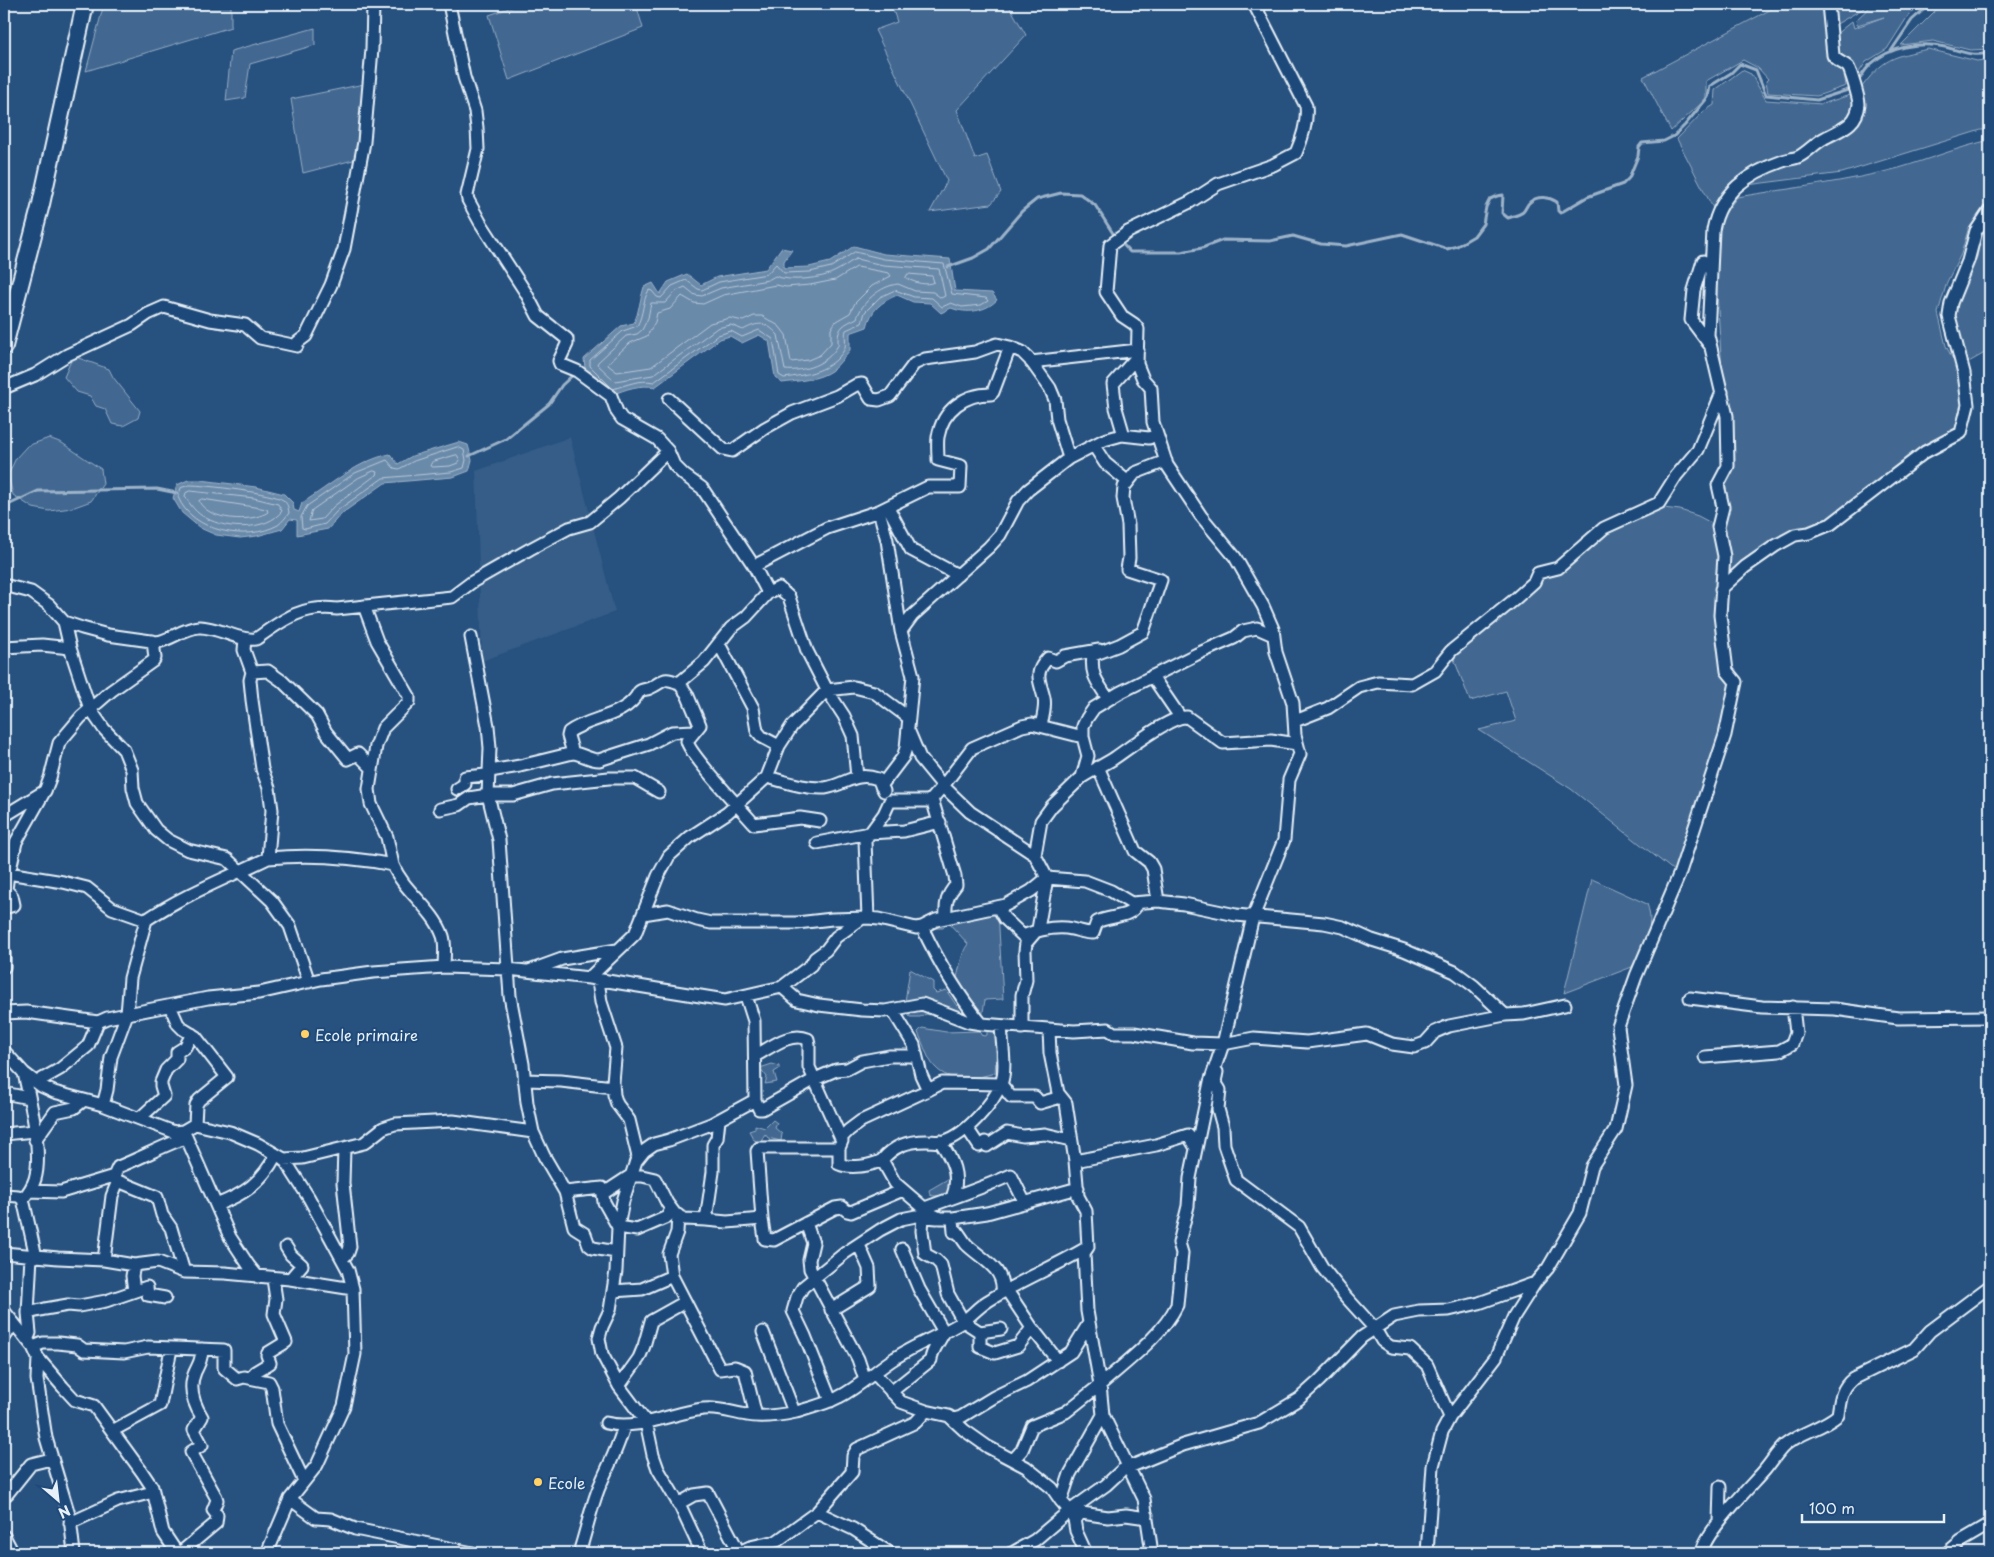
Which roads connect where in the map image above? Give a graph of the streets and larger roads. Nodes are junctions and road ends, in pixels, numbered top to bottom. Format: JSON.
{"nodes":[{"id":1,"x":85,"y":4,"type":"edge"},
{"id":2,"x":373,"y":4,"type":"edge"},
{"id":3,"x":448,"y":4,"type":"edge"},
{"id":4,"x":1254,"y":4,"type":"edge"},
{"id":5,"x":1828,"y":4,"type":"edge"},
{"id":6,"x":1990,"y":210,"type":"edge"},
{"id":7,"x":1704,"y":261,"type":"dead end"},
{"id":8,"x":1710,"y":345,"type":"junction"},
{"id":9,"x":4,"y":346,"type":"edge"},
{"id":10,"x":1010,"y":347,"type":"junction"},
{"id":11,"x":1138,"y":354,"type":"junction"},
{"id":12,"x":1031,"y":362,"type":"junction"},
{"id":13,"x":4,"y":388,"type":"edge"},
{"id":14,"x":1722,"y":392,"type":"junction"},
{"id":15,"x":669,"y":399,"type":"dead end"},
{"id":16,"x":1122,"y":435,"type":"junction"},
{"id":17,"x":1156,"y":435,"type":"junction"},
{"id":18,"x":1094,"y":446,"type":"junction"},
{"id":19,"x":668,"y":451,"type":"junction"},
{"id":20,"x":1069,"y":458,"type":"junction"},
{"id":21,"x":1166,"y":461,"type":"junction"},
{"id":22,"x":1127,"y":481,"type":"junction"},
{"id":23,"x":884,"y":509,"type":"junction"},
{"id":24,"x":754,"y":566,"type":"junction"},
{"id":25,"x":958,"y":575,"type":"junction"},
{"id":26,"x":4,"y":585,"type":"edge"},
{"id":27,"x":1722,"y":589,"type":"junction"},
{"id":28,"x":768,"y":593,"type":"junction"},
{"id":29,"x":364,"y":606,"type":"junction"},
{"id":30,"x":64,"y":622,"type":"junction"},
{"id":31,"x":901,"y":631,"type":"junction"},
{"id":32,"x":1273,"y":635,"type":"junction"},
{"id":33,"x":471,"y":637,"type":"dead end"},
{"id":34,"x":245,"y":638,"type":"junction"},
{"id":35,"x":152,"y":641,"type":"junction"},
{"id":36,"x":719,"y":644,"type":"junction"},
{"id":37,"x":1118,"y":645,"type":"junction"},
{"id":38,"x":4,"y":647,"type":"edge"},
{"id":39,"x":70,"y":648,"type":"junction"},
{"id":40,"x":252,"y":672,"type":"junction"},
{"id":41,"x":1152,"y":676,"type":"junction"},
{"id":42,"x":679,"y":683,"type":"junction"},
{"id":43,"x":826,"y":690,"type":"junction"},
{"id":44,"x":1108,"y":699,"type":"junction"},
{"id":45,"x":90,"y":709,"type":"junction"},
{"id":46,"x":1180,"y":717,"type":"junction"},
{"id":47,"x":909,"y":718,"type":"junction"},
{"id":48,"x":1295,"y":721,"type":"junction"},
{"id":49,"x":1041,"y":725,"type":"junction"},
{"id":50,"x":908,"y":730,"type":"junction"},
{"id":51,"x":695,"y":731,"type":"junction"},
{"id":52,"x":1083,"y":737,"type":"junction"},
{"id":53,"x":1297,"y":744,"type":"junction"},
{"id":54,"x":779,"y":746,"type":"junction"},
{"id":55,"x":573,"y":753,"type":"junction"},
{"id":56,"x":1098,"y":767,"type":"junction"},
{"id":57,"x":372,"y":768,"type":"junction"},
{"id":58,"x":490,"y":770,"type":"junction"},
{"id":59,"x":767,"y":777,"type":"junction"},
{"id":60,"x":857,"y":777,"type":"junction"},
{"id":61,"x":1082,"y":777,"type":"junction"},
{"id":62,"x":881,"y":786,"type":"junction"},
{"id":63,"x":944,"y":786,"type":"junction"},
{"id":64,"x":457,"y":789,"type":"dead end"},
{"id":65,"x":45,"y":791,"type":"junction"},
{"id":66,"x":659,"y":792,"type":"dead end"},
{"id":67,"x":488,"y":794,"type":"junction"},
{"id":68,"x":932,"y":799,"type":"junction"},
{"id":69,"x":890,"y":801,"type":"junction"},
{"id":70,"x":737,"y":804,"type":"junction"},
{"id":71,"x":440,"y":809,"type":"dead end"},
{"id":72,"x":4,"y":816,"type":"edge"},
{"id":73,"x":820,"y":821,"type":"dead end"},
{"id":74,"x":940,"y":822,"type":"junction"},
{"id":75,"x":869,"y":833,"type":"junction"},
{"id":76,"x":817,"y":843,"type":"dead end"},
{"id":77,"x":1035,"y":854,"type":"junction"},
{"id":78,"x":268,"y":858,"type":"junction"},
{"id":79,"x":393,"y":865,"type":"junction"},
{"id":80,"x":240,"y":871,"type":"junction"},
{"id":81,"x":5,"y":872,"type":"edge"},
{"id":82,"x":1046,"y":878,"type":"junction"},
{"id":83,"x":1158,"y":901,"type":"junction"},
{"id":84,"x":1138,"y":903,"type":"junction"},
{"id":85,"x":998,"y":907,"type":"junction"},
{"id":86,"x":4,"y":908,"type":"edge"},
{"id":87,"x":644,"y":914,"type":"junction"},
{"id":88,"x":946,"y":917,"type":"junction"},
{"id":89,"x":1253,"y":917,"type":"junction"},
{"id":90,"x":865,"y":918,"type":"junction"},
{"id":91,"x":146,"y":920,"type":"junction"},
{"id":92,"x":922,"y":928,"type":"junction"},
{"id":93,"x":1038,"y":929,"type":"junction"},
{"id":94,"x":617,"y":950,"type":"junction"},
{"id":95,"x":4,"y":953,"type":"edge"},
{"id":96,"x":4,"y":967,"type":"edge"},
{"id":97,"x":444,"y":968,"type":"junction"},
{"id":98,"x":508,"y":969,"type":"junction"},
{"id":99,"x":528,"y":971,"type":"junction"},
{"id":100,"x":594,"y":979,"type":"junction"},
{"id":101,"x":309,"y":982,"type":"junction"},
{"id":102,"x":782,"y":987,"type":"junction"},
{"id":103,"x":746,"y":996,"type":"junction"},
{"id":104,"x":1690,"y":998,"type":"dead end"},
{"id":105,"x":1566,"y":1004,"type":"dead end"},
{"id":106,"x":170,"y":1006,"type":"junction"},
{"id":107,"x":1793,"y":1007,"type":"junction"},
{"id":108,"x":893,"y":1011,"type":"junction"},
{"id":109,"x":4,"y":1013,"type":"edge"},
{"id":110,"x":127,"y":1014,"type":"junction"},
{"id":111,"x":1505,"y":1015,"type":"junction"},
{"id":112,"x":1990,"y":1017,"type":"edge"},
{"id":113,"x":98,"y":1022,"type":"junction"},
{"id":114,"x":982,"y":1024,"type":"junction"},
{"id":115,"x":1001,"y":1027,"type":"junction"},
{"id":116,"x":1022,"y":1028,"type":"junction"},
{"id":117,"x":1048,"y":1030,"type":"junction"},
{"id":118,"x":192,"y":1034,"type":"junction"},
{"id":119,"x":1222,"y":1045,"type":"junction"},
{"id":120,"x":4,"y":1051,"type":"edge"},
{"id":121,"x":755,"y":1056,"type":"junction"},
{"id":122,"x":916,"y":1056,"type":"junction"},
{"id":123,"x":1705,"y":1057,"type":"dead end"},
{"id":124,"x":24,"y":1073,"type":"junction"},
{"id":125,"x":815,"y":1079,"type":"junction"},
{"id":126,"x":524,"y":1080,"type":"junction"},
{"id":127,"x":37,"y":1082,"type":"junction"},
{"id":128,"x":1001,"y":1084,"type":"junction"},
{"id":129,"x":613,"y":1087,"type":"junction"},
{"id":130,"x":928,"y":1090,"type":"junction"},
{"id":131,"x":4,"y":1093,"type":"edge"},
{"id":132,"x":1061,"y":1097,"type":"junction"},
{"id":133,"x":29,"y":1098,"type":"junction"},
{"id":134,"x":755,"y":1100,"type":"junction"},
{"id":135,"x":83,"y":1101,"type":"junction"},
{"id":136,"x":103,"y":1105,"type":"junction"},
{"id":137,"x":140,"y":1118,"type":"junction"},
{"id":138,"x":719,"y":1120,"type":"junction"},
{"id":139,"x":195,"y":1124,"type":"junction"},
{"id":140,"x":967,"y":1128,"type":"junction"},
{"id":141,"x":533,"y":1132,"type":"junction"},
{"id":142,"x":4,"y":1134,"type":"edge"},
{"id":143,"x":184,"y":1134,"type":"junction"},
{"id":144,"x":35,"y":1135,"type":"junction"},
{"id":145,"x":1070,"y":1140,"type":"junction"},
{"id":146,"x":940,"y":1141,"type":"junction"},
{"id":147,"x":840,"y":1143,"type":"junction"},
{"id":148,"x":344,"y":1148,"type":"junction"},
{"id":149,"x":1196,"y":1148,"type":"junction"},
{"id":150,"x":280,"y":1157,"type":"junction"},
{"id":151,"x":638,"y":1157,"type":"junction"},
{"id":152,"x":882,"y":1160,"type":"junction"},
{"id":153,"x":1075,"y":1161,"type":"junction"},
{"id":154,"x":630,"y":1176,"type":"junction"},
{"id":155,"x":116,"y":1179,"type":"junction"},
{"id":156,"x":602,"y":1188,"type":"junction"},
{"id":157,"x":1078,"y":1188,"type":"junction"},
{"id":158,"x":903,"y":1190,"type":"junction"},
{"id":159,"x":565,"y":1192,"type":"junction"},
{"id":160,"x":4,"y":1195,"type":"edge"},
{"id":161,"x":26,"y":1195,"type":"junction"},
{"id":162,"x":952,"y":1198,"type":"junction"},
{"id":163,"x":1025,"y":1203,"type":"junction"},
{"id":164,"x":216,"y":1205,"type":"junction"},
{"id":165,"x":924,"y":1212,"type":"junction"},
{"id":166,"x":677,"y":1215,"type":"junction"},
{"id":167,"x":952,"y":1218,"type":"junction"},
{"id":168,"x":762,"y":1219,"type":"junction"},
{"id":169,"x":706,"y":1220,"type":"junction"},
{"id":170,"x":806,"y":1223,"type":"junction"},
{"id":171,"x":618,"y":1227,"type":"junction"},
{"id":172,"x":859,"y":1245,"type":"junction"},
{"id":173,"x":286,"y":1246,"type":"dead end"},
{"id":174,"x":1088,"y":1247,"type":"junction"},
{"id":175,"x":902,"y":1249,"type":"dead end"},
{"id":176,"x":616,"y":1252,"type":"junction"},
{"id":177,"x":4,"y":1253,"type":"edge"},
{"id":178,"x":34,"y":1256,"type":"junction"},
{"id":179,"x":342,"y":1259,"type":"junction"},
{"id":180,"x":104,"y":1260,"type":"junction"},
{"id":181,"x":134,"y":1265,"type":"junction"},
{"id":182,"x":184,"y":1272,"type":"junction"},
{"id":183,"x":672,"y":1276,"type":"junction"},
{"id":184,"x":258,"y":1277,"type":"junction"},
{"id":185,"x":814,"y":1278,"type":"junction"},
{"id":186,"x":273,"y":1279,"type":"junction"},
{"id":187,"x":290,"y":1279,"type":"junction"},
{"id":188,"x":1535,"y":1283,"type":"junction"},
{"id":189,"x":1990,"y":1286,"type":"edge"},
{"id":190,"x":353,"y":1289,"type":"junction"},
{"id":191,"x":134,"y":1291,"type":"junction"},
{"id":192,"x":613,"y":1291,"type":"junction"},
{"id":193,"x":1004,"y":1291,"type":"junction"},
{"id":194,"x":165,"y":1298,"type":"dead end"},
{"id":195,"x":685,"y":1302,"type":"junction"},
{"id":196,"x":831,"y":1310,"type":"junction"},
{"id":197,"x":4,"y":1311,"type":"edge"},
{"id":198,"x":28,"y":1314,"type":"junction"},
{"id":199,"x":963,"y":1322,"type":"junction"},
{"id":200,"x":14,"y":1323,"type":"junction"},
{"id":201,"x":1089,"y":1323,"type":"junction"},
{"id":202,"x":1032,"y":1328,"type":"junction"},
{"id":203,"x":1001,"y":1329,"type":"dead end"},
{"id":204,"x":1375,"y":1329,"type":"junction"},
{"id":205,"x":763,"y":1332,"type":"dead end"},
{"id":206,"x":944,"y":1332,"type":"junction"},
{"id":207,"x":980,"y":1332,"type":"junction"},
{"id":208,"x":4,"y":1338,"type":"edge"},
{"id":209,"x":30,"y":1343,"type":"junction"},
{"id":210,"x":171,"y":1349,"type":"junction"},
{"id":211,"x":202,"y":1349,"type":"junction"},
{"id":212,"x":38,"y":1358,"type":"junction"},
{"id":213,"x":1058,"y":1361,"type":"junction"},
{"id":214,"x":870,"y":1376,"type":"junction"},
{"id":215,"x":251,"y":1378,"type":"junction"},
{"id":216,"x":1100,"y":1385,"type":"junction"},
{"id":217,"x":619,"y":1386,"type":"junction"},
{"id":218,"x":891,"y":1392,"type":"junction"},
{"id":219,"x":831,"y":1401,"type":"junction"},
{"id":220,"x":926,"y":1411,"type":"junction"},
{"id":221,"x":794,"y":1412,"type":"junction"},
{"id":222,"x":1103,"y":1415,"type":"junction"},
{"id":223,"x":756,"y":1416,"type":"junction"},
{"id":224,"x":1450,"y":1417,"type":"junction"},
{"id":225,"x":954,"y":1419,"type":"junction"},
{"id":226,"x":646,"y":1422,"type":"junction"},
{"id":227,"x":606,"y":1423,"type":"dead end"},
{"id":228,"x":624,"y":1426,"type":"junction"},
{"id":229,"x":112,"y":1431,"type":"junction"},
{"id":230,"x":52,"y":1459,"type":"junction"},
{"id":231,"x":1013,"y":1460,"type":"junction"},
{"id":232,"x":1128,"y":1467,"type":"junction"},
{"id":233,"x":304,"y":1481,"type":"junction"},
{"id":234,"x":1720,"y":1487,"type":"dead end"},
{"id":235,"x":153,"y":1492,"type":"junction"},
{"id":236,"x":4,"y":1495,"type":"edge"},
{"id":237,"x":290,"y":1500,"type":"junction"},
{"id":238,"x":1061,"y":1501,"type":"junction"},
{"id":239,"x":678,"y":1504,"type":"junction"},
{"id":240,"x":817,"y":1512,"type":"junction"},
{"id":241,"x":1072,"y":1515,"type":"junction"},
{"id":242,"x":1147,"y":1515,"type":"junction"},
{"id":243,"x":1719,"y":1522,"type":"junction"},
{"id":244,"x":70,"y":1523,"type":"junction"},
{"id":245,"x":1990,"y":1524,"type":"edge"},
{"id":246,"x":4,"y":1536,"type":"edge"},
{"id":247,"x":1016,"y":1552,"type":"edge"},
{"id":248,"x":13,"y":1553,"type":"edge"},
{"id":249,"x":74,"y":1553,"type":"edge"},
{"id":250,"x":178,"y":1553,"type":"edge"},
{"id":251,"x":267,"y":1553,"type":"edge"},
{"id":252,"x":474,"y":1553,"type":"edge"},
{"id":253,"x":579,"y":1553,"type":"edge"},
{"id":254,"x":702,"y":1553,"type":"edge"},
{"id":255,"x":738,"y":1553,"type":"edge"},
{"id":256,"x":890,"y":1553,"type":"edge"},
{"id":257,"x":1086,"y":1553,"type":"edge"},
{"id":258,"x":1152,"y":1553,"type":"edge"},
{"id":259,"x":1427,"y":1553,"type":"edge"},
{"id":260,"x":1702,"y":1553,"type":"edge"},
{"id":261,"x":1947,"y":1553,"type":"edge"}],
"edges":[{"from":1,"to":9,"type":"street"},
{"from":2,"to":13,"type":"street"},
{"from":3,"to":19,"type":"street"},
{"from":4,"to":11,"type":"street"},
{"from":5,"to":8,"type":"street"},
{"from":6,"to":27,"type":"street"},
{"from":7,"to":8,"type":"street"},
{"from":8,"to":14,"type":"street"},
{"from":10,"to":12,"type":"street"},
{"from":10,"to":15,"type":"street"},
{"from":10,"to":23,"type":"street"},
{"from":11,"to":12,"type":"street"},
{"from":11,"to":16,"type":"street"},
{"from":11,"to":17,"type":"street"},
{"from":12,"to":20,"type":"street"},
{"from":14,"to":27,"type":"street"},
{"from":14,"to":48,"type":"street"},
{"from":16,"to":17,"type":"street"},
{"from":16,"to":18,"type":"street"},
{"from":17,"to":21,"type":"street"},
{"from":18,"to":20,"type":"street"},
{"from":18,"to":22,"type":"street"},
{"from":19,"to":24,"type":"street"},
{"from":19,"to":29,"type":"street"},
{"from":20,"to":25,"type":"street"},
{"from":21,"to":22,"type":"street"},
{"from":21,"to":32,"type":"street"},
{"from":22,"to":37,"type":"street"},
{"from":23,"to":24,"type":"street"},
{"from":23,"to":25,"type":"street"},
{"from":23,"to":31,"type":"street"},
{"from":24,"to":28,"type":"street"},
{"from":25,"to":31,"type":"street"},
{"from":26,"to":30,"type":"street"},
{"from":27,"to":188,"type":"street"},
{"from":28,"to":36,"type":"street"},
{"from":28,"to":43,"type":"street"},
{"from":29,"to":34,"type":"street"},
{"from":29,"to":57,"type":"street"},
{"from":30,"to":35,"type":"street"},
{"from":30,"to":39,"type":"street"},
{"from":31,"to":47,"type":"street"},
{"from":32,"to":41,"type":"street"},
{"from":32,"to":48,"type":"street"},
{"from":33,"to":58,"type":"street"},
{"from":34,"to":35,"type":"street"},
{"from":34,"to":40,"type":"street"},
{"from":35,"to":45,"type":"street"},
{"from":36,"to":42,"type":"street"},
{"from":36,"to":54,"type":"street"},
{"from":37,"to":44,"type":"street"},
{"from":37,"to":49,"type":"street"},
{"from":38,"to":39,"type":"street"},
{"from":39,"to":45,"type":"street"},
{"from":40,"to":57,"type":"street"},
{"from":40,"to":78,"type":"street"},
{"from":41,"to":44,"type":"street"},
{"from":41,"to":46,"type":"street"},
{"from":42,"to":51,"type":"street"},
{"from":42,"to":55,"type":"street"},
{"from":43,"to":47,"type":"street"},
{"from":43,"to":54,"type":"street"},
{"from":43,"to":60,"type":"street"},
{"from":44,"to":52,"type":"street"},
{"from":45,"to":65,"type":"street"},
{"from":45,"to":80,"type":"street"},
{"from":46,"to":53,"type":"street"},
{"from":46,"to":56,"type":"street"},
{"from":47,"to":50,"type":"street"},
{"from":48,"to":53,"type":"street"},
{"from":49,"to":52,"type":"street"},
{"from":49,"to":63,"type":"street"},
{"from":50,"to":62,"type":"street"},
{"from":50,"to":63,"type":"street"},
{"from":51,"to":55,"type":"street"},
{"from":51,"to":70,"type":"street"},
{"from":52,"to":61,"type":"street"},
{"from":53,"to":89,"type":"street"},
{"from":54,"to":59,"type":"street"},
{"from":55,"to":58,"type":"street"},
{"from":56,"to":61,"type":"street"},
{"from":56,"to":83,"type":"street"},
{"from":57,"to":79,"type":"street"},
{"from":58,"to":64,"type":"street"},
{"from":58,"to":67,"type":"street"},
{"from":59,"to":60,"type":"street"},
{"from":59,"to":70,"type":"street"},
{"from":60,"to":62,"type":"street"},
{"from":61,"to":77,"type":"street"},
{"from":62,"to":69,"type":"street"},
{"from":63,"to":68,"type":"street"},
{"from":63,"to":77,"type":"street"},
{"from":65,"to":72,"type":"street"},
{"from":65,"to":81,"type":"street"},
{"from":66,"to":67,"type":"street"},
{"from":67,"to":71,"type":"street"},
{"from":67,"to":98,"type":"street"},
{"from":68,"to":69,"type":"street"},
{"from":68,"to":74,"type":"street"},
{"from":69,"to":75,"type":"street"},
{"from":70,"to":73,"type":"street"},
{"from":70,"to":87,"type":"street"},
{"from":74,"to":75,"type":"street"},
{"from":74,"to":88,"type":"street"},
{"from":75,"to":76,"type":"street"},
{"from":75,"to":90,"type":"street"},
{"from":77,"to":82,"type":"street"},
{"from":78,"to":79,"type":"street"},
{"from":78,"to":80,"type":"street"},
{"from":79,"to":97,"type":"street"},
{"from":80,"to":91,"type":"street"},
{"from":80,"to":101,"type":"street"},
{"from":81,"to":86,"type":"street"},
{"from":81,"to":91,"type":"street"},
{"from":82,"to":84,"type":"street"},
{"from":82,"to":85,"type":"street"},
{"from":82,"to":93,"type":"street"},
{"from":83,"to":84,"type":"street"},
{"from":83,"to":89,"type":"street"},
{"from":84,"to":93,"type":"street"},
{"from":85,"to":88,"type":"street"},
{"from":85,"to":93,"type":"street"},
{"from":87,"to":90,"type":"street"},
{"from":87,"to":94,"type":"street"},
{"from":88,"to":92,"type":"street"},
{"from":89,"to":111,"type":"street"},
{"from":89,"to":119,"type":"street"},
{"from":90,"to":92,"type":"street"},
{"from":90,"to":102,"type":"street"},
{"from":91,"to":110,"type":"street"},
{"from":92,"to":114,"type":"street"},
{"from":93,"to":116,"type":"street"},
{"from":94,"to":99,"type":"street"},
{"from":94,"to":100,"type":"street"},
{"from":95,"to":96,"type":"street"},
{"from":97,"to":98,"type":"street"},
{"from":97,"to":101,"type":"street"},
{"from":98,"to":99,"type":"street"},
{"from":98,"to":126,"type":"street"},
{"from":99,"to":100,"type":"street"},
{"from":100,"to":103,"type":"street"},
{"from":100,"to":129,"type":"street"},
{"from":101,"to":106,"type":"street"},
{"from":102,"to":103,"type":"street"},
{"from":102,"to":108,"type":"street"},
{"from":103,"to":121,"type":"street"},
{"from":104,"to":107,"type":"street"},
{"from":105,"to":111,"type":"street"},
{"from":106,"to":110,"type":"street"},
{"from":106,"to":118,"type":"street"},
{"from":107,"to":112,"type":"street"},
{"from":107,"to":123,"type":"street"},
{"from":108,"to":114,"type":"street"},
{"from":108,"to":122,"type":"street"},
{"from":109,"to":113,"type":"street"},
{"from":110,"to":113,"type":"street"},
{"from":110,"to":136,"type":"street"},
{"from":111,"to":119,"type":"street"},
{"from":113,"to":127,"type":"street"},
{"from":114,"to":115,"type":"street"},
{"from":115,"to":116,"type":"street"},
{"from":115,"to":128,"type":"street"},
{"from":116,"to":117,"type":"street"},
{"from":117,"to":119,"type":"street"},
{"from":117,"to":132,"type":"street"},
{"from":118,"to":137,"type":"street"},
{"from":118,"to":139,"type":"street"},
{"from":119,"to":149,"type":"street"},
{"from":119,"to":204,"type":"street"},
{"from":120,"to":124,"type":"street"},
{"from":121,"to":125,"type":"street"},
{"from":121,"to":134,"type":"street"},
{"from":122,"to":125,"type":"street"},
{"from":122,"to":130,"type":"street"},
{"from":124,"to":127,"type":"street"},
{"from":124,"to":133,"type":"street"},
{"from":125,"to":134,"type":"street"},
{"from":125,"to":147,"type":"street"},
{"from":126,"to":129,"type":"street"},
{"from":126,"to":141,"type":"street"},
{"from":127,"to":135,"type":"street"},
{"from":128,"to":130,"type":"street"},
{"from":128,"to":132,"type":"street"},
{"from":128,"to":140,"type":"street"},
{"from":129,"to":151,"type":"street"},
{"from":130,"to":147,"type":"street"},
{"from":131,"to":133,"type":"street"},
{"from":132,"to":145,"type":"street"},
{"from":133,"to":144,"type":"street"},
{"from":134,"to":138,"type":"street"},
{"from":135,"to":136,"type":"street"},
{"from":135,"to":144,"type":"street"},
{"from":136,"to":137,"type":"street"},
{"from":137,"to":143,"type":"street"},
{"from":138,"to":151,"type":"street"},
{"from":138,"to":169,"type":"street"},
{"from":139,"to":143,"type":"street"},
{"from":139,"to":150,"type":"street"},
{"from":140,"to":145,"type":"street"},
{"from":140,"to":146,"type":"street"},
{"from":141,"to":148,"type":"street"},
{"from":141,"to":159,"type":"street"},
{"from":142,"to":144,"type":"street"},
{"from":143,"to":155,"type":"street"},
{"from":143,"to":164,"type":"street"},
{"from":144,"to":161,"type":"street"},
{"from":145,"to":153,"type":"street"},
{"from":146,"to":152,"type":"street"},
{"from":146,"to":162,"type":"street"},
{"from":147,"to":152,"type":"street"},
{"from":147,"to":168,"type":"street"},
{"from":148,"to":150,"type":"street"},
{"from":148,"to":179,"type":"street"},
{"from":149,"to":153,"type":"street"},
{"from":149,"to":216,"type":"street"},
{"from":150,"to":164,"type":"street"},
{"from":150,"to":179,"type":"street"},
{"from":151,"to":154,"type":"street"},
{"from":152,"to":158,"type":"street"},
{"from":153,"to":157,"type":"street"},
{"from":154,"to":156,"type":"street"},
{"from":154,"to":166,"type":"street"},
{"from":154,"to":171,"type":"street"},
{"from":155,"to":161,"type":"street"},
{"from":155,"to":180,"type":"street"},
{"from":155,"to":182,"type":"street"},
{"from":156,"to":159,"type":"street"},
{"from":156,"to":171,"type":"street"},
{"from":157,"to":163,"type":"street"},
{"from":157,"to":174,"type":"street"},
{"from":158,"to":165,"type":"street"},
{"from":158,"to":170,"type":"street"},
{"from":159,"to":176,"type":"street"},
{"from":160,"to":161,"type":"street"},
{"from":161,"to":178,"type":"street"},
{"from":162,"to":163,"type":"street"},
{"from":162,"to":165,"type":"street"},
{"from":163,"to":167,"type":"street"},
{"from":164,"to":184,"type":"street"},
{"from":165,"to":167,"type":"street"},
{"from":165,"to":172,"type":"street"},
{"from":165,"to":199,"type":"street"},
{"from":166,"to":169,"type":"street"},
{"from":166,"to":171,"type":"street"},
{"from":166,"to":183,"type":"street"},
{"from":167,"to":193,"type":"street"},
{"from":168,"to":169,"type":"street"},
{"from":168,"to":170,"type":"street"},
{"from":170,"to":185,"type":"street"},
{"from":171,"to":176,"type":"street"},
{"from":172,"to":185,"type":"street"},
{"from":172,"to":196,"type":"street"},
{"from":173,"to":187,"type":"street"},
{"from":174,"to":193,"type":"street"},
{"from":174,"to":201,"type":"street"},
{"from":175,"to":206,"type":"street"},
{"from":176,"to":192,"type":"street"},
{"from":177,"to":178,"type":"street"},
{"from":178,"to":180,"type":"street"},
{"from":178,"to":198,"type":"street"},
{"from":179,"to":190,"type":"street"},
{"from":180,"to":181,"type":"street"},
{"from":181,"to":182,"type":"street"},
{"from":181,"to":191,"type":"street"},
{"from":182,"to":184,"type":"street"},
{"from":183,"to":192,"type":"street"},
{"from":183,"to":195,"type":"street"},
{"from":184,"to":186,"type":"street"},
{"from":185,"to":196,"type":"street"},
{"from":185,"to":219,"type":"street"},
{"from":186,"to":187,"type":"street"},
{"from":186,"to":215,"type":"street"},
{"from":187,"to":190,"type":"street"},
{"from":188,"to":204,"type":"street"},
{"from":188,"to":224,"type":"street"},
{"from":189,"to":243,"type":"street"},
{"from":190,"to":233,"type":"street"},
{"from":191,"to":194,"type":"street"},
{"from":191,"to":198,"type":"street"},
{"from":192,"to":217,"type":"street"},
{"from":193,"to":199,"type":"street"},
{"from":193,"to":202,"type":"street"},
{"from":195,"to":217,"type":"street"},
{"from":195,"to":223,"type":"street"},
{"from":196,"to":214,"type":"street"},
{"from":197,"to":200,"type":"street"},
{"from":198,"to":209,"type":"street"},
{"from":199,"to":206,"type":"street"},
{"from":199,"to":207,"type":"street"},
{"from":200,"to":208,"type":"street"},
{"from":200,"to":209,"type":"street"},
{"from":201,"to":213,"type":"street"},
{"from":201,"to":216,"type":"street"},
{"from":202,"to":207,"type":"street"},
{"from":202,"to":213,"type":"street"},
{"from":203,"to":207,"type":"street"},
{"from":204,"to":224,"type":"street"},
{"from":204,"to":232,"type":"street"},
{"from":205,"to":221,"type":"street"},
{"from":206,"to":214,"type":"street"},
{"from":206,"to":218,"type":"street"},
{"from":209,"to":210,"type":"street"},
{"from":209,"to":212,"type":"street"},
{"from":210,"to":211,"type":"street"},
{"from":210,"to":229,"type":"street"},
{"from":211,"to":215,"type":"street"},
{"from":211,"to":250,"type":"street"},
{"from":212,"to":229,"type":"street"},
{"from":212,"to":230,"type":"street"},
{"from":213,"to":225,"type":"street"},
{"from":214,"to":218,"type":"street"},
{"from":214,"to":219,"type":"street"},
{"from":215,"to":233,"type":"street"},
{"from":216,"to":222,"type":"street"},
{"from":216,"to":231,"type":"street"},
{"from":217,"to":226,"type":"street"},
{"from":218,"to":220,"type":"street"},
{"from":219,"to":221,"type":"street"},
{"from":220,"to":225,"type":"street"},
{"from":220,"to":240,"type":"street"},
{"from":221,"to":223,"type":"street"},
{"from":222,"to":232,"type":"street"},
{"from":222,"to":238,"type":"street"},
{"from":223,"to":226,"type":"street"},
{"from":224,"to":259,"type":"street"},
{"from":225,"to":231,"type":"street"},
{"from":226,"to":228,"type":"street"},
{"from":226,"to":239,"type":"street"},
{"from":227,"to":228,"type":"street"},
{"from":228,"to":253,"type":"street"},
{"from":229,"to":235,"type":"street"},
{"from":230,"to":236,"type":"street"},
{"from":230,"to":244,"type":"street"},
{"from":231,"to":238,"type":"street"},
{"from":232,"to":241,"type":"street"},
{"from":232,"to":242,"type":"street"},
{"from":233,"to":237,"type":"street"},
{"from":234,"to":243,"type":"street"},
{"from":235,"to":244,"type":"street"},
{"from":235,"to":250,"type":"street"},
{"from":237,"to":251,"type":"street"},
{"from":237,"to":252,"type":"street"},
{"from":238,"to":241,"type":"street"},
{"from":239,"to":254,"type":"street"},
{"from":239,"to":255,"type":"street"},
{"from":240,"to":255,"type":"street"},
{"from":240,"to":256,"type":"street"},
{"from":241,"to":242,"type":"street"},
{"from":241,"to":247,"type":"street"},
{"from":241,"to":257,"type":"street"},
{"from":242,"to":258,"type":"street"},
{"from":243,"to":260,"type":"street"},
{"from":244,"to":249,"type":"street"},
{"from":245,"to":261,"type":"street"},
{"from":246,"to":248,"type":"street"}]}
